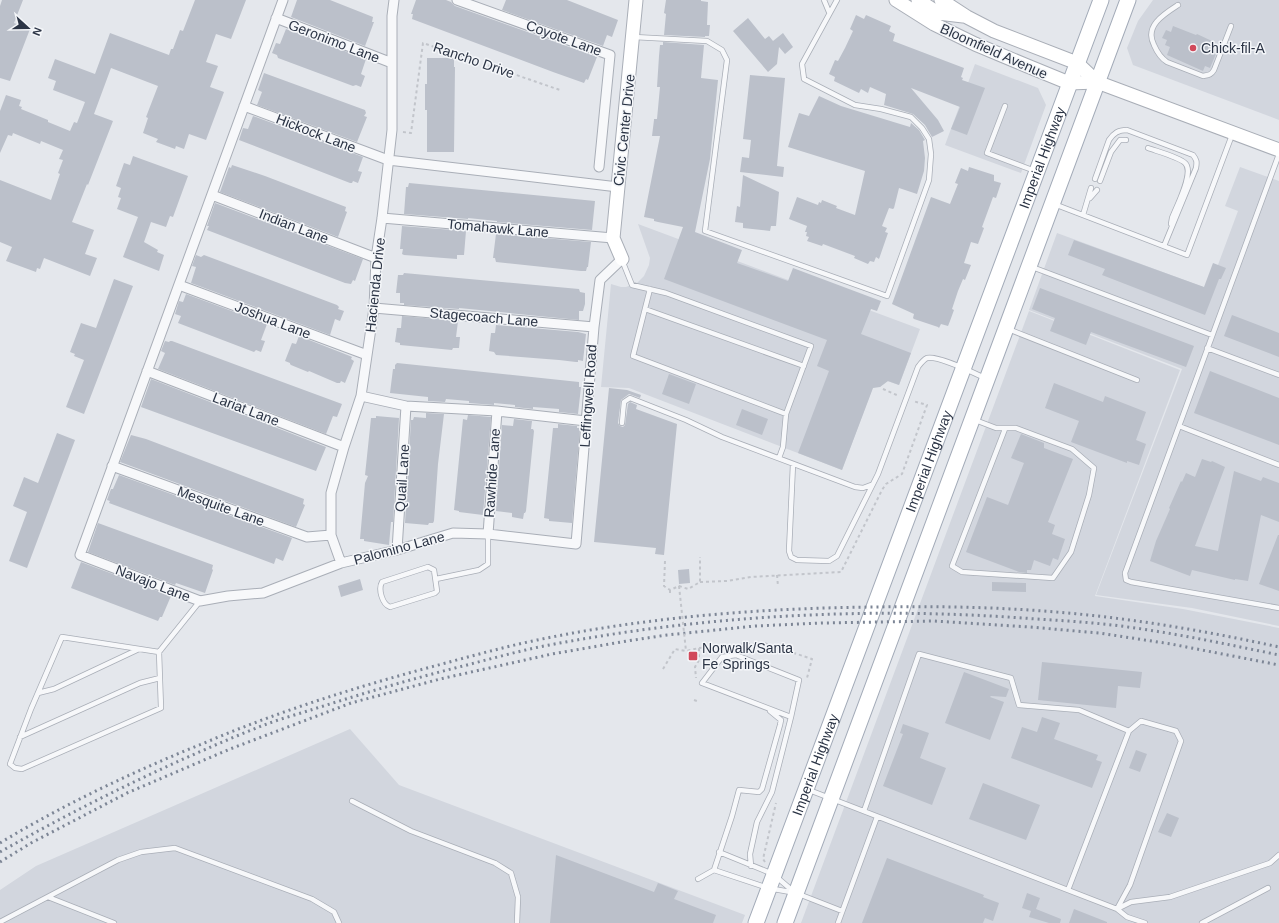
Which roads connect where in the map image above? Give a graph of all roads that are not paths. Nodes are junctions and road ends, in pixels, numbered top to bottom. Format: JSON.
{"nodes":[{"id":1,"x":283,"y":0,"type":"edge"},
{"id":2,"x":394,"y":0,"type":"edge"},
{"id":3,"x":456,"y":0,"type":"edge"},
{"id":4,"x":636,"y":0,"type":"edge"},
{"id":5,"x":824,"y":0,"type":"edge"},
{"id":6,"x":837,"y":0,"type":"edge"},
{"id":7,"x":896,"y":0,"type":"edge"},
{"id":8,"x":918,"y":0,"type":"edge"},
{"id":9,"x":940,"y":0,"type":"edge"},
{"id":10,"x":1101,"y":0,"type":"edge"},
{"id":11,"x":1128,"y":0,"type":"edge"},
{"id":12,"x":1178,"y":5,"type":"dead end"},
{"id":13,"x":829,"y":12,"type":"junction"},
{"id":14,"x":967,"y":17,"type":"junction"},
{"id":15,"x":276,"y":18,"type":"junction"},
{"id":16,"x":1231,"y":26,"type":"dead end"},
{"id":17,"x":633,"y":37,"type":"junction"},
{"id":18,"x":392,"y":63,"type":"junction"},
{"id":19,"x":1077,"y":63,"type":"junction"},
{"id":20,"x":1097,"y":82,"type":"junction"},
{"id":21,"x":1069,"y":83,"type":"junction"},
{"id":22,"x":244,"y":106,"type":"junction"},
{"id":23,"x":1005,"y":106,"type":"dead end"},
{"id":24,"x":1233,"y":133,"type":"junction"},
{"id":25,"x":1126,"y":140,"type":"dead end"},
{"id":26,"x":1148,"y":148,"type":"dead end"},
{"id":27,"x":1279,"y":150,"type":"edge"},
{"id":28,"x":1279,"y":154,"type":"edge"},
{"id":29,"x":388,"y":160,"type":"junction"},
{"id":30,"x":599,"y":167,"type":"dead end"},
{"id":31,"x":1037,"y":171,"type":"junction"},
{"id":32,"x":1095,"y":179,"type":"dead end"},
{"id":33,"x":1100,"y":181,"type":"dead end"},
{"id":34,"x":618,"y":187,"type":"junction"},
{"id":35,"x":1094,"y":189,"type":"dead end"},
{"id":36,"x":212,"y":195,"type":"junction"},
{"id":37,"x":1052,"y":203,"type":"junction"},
{"id":38,"x":1083,"y":215,"type":"junction"},
{"id":39,"x":382,"y":218,"type":"junction"},
{"id":40,"x":1170,"y":229,"type":"junction"},
{"id":41,"x":613,"y":238,"type":"junction"},
{"id":42,"x":1164,"y":246,"type":"junction"},
{"id":43,"x":376,"y":258,"type":"junction"},
{"id":44,"x":622,"y":259,"type":"junction"},
{"id":45,"x":1029,"y":266,"type":"junction"},
{"id":46,"x":179,"y":285,"type":"junction"},
{"id":47,"x":650,"y":290,"type":"junction"},
{"id":48,"x":374,"y":308,"type":"junction"},
{"id":49,"x":645,"y":309,"type":"junction"},
{"id":50,"x":594,"y":327,"type":"junction"},
{"id":51,"x":1005,"y":328,"type":"junction"},
{"id":52,"x":1212,"y":335,"type":"junction"},
{"id":53,"x":1207,"y":348,"type":"junction"},
{"id":54,"x":366,"y":355,"type":"junction"},
{"id":55,"x":804,"y":366,"type":"junction"},
{"id":56,"x":963,"y":368,"type":"junction"},
{"id":57,"x":147,"y":371,"type":"junction"},
{"id":58,"x":1279,"y":375,"type":"edge"},
{"id":59,"x":987,"y":379,"type":"junction"},
{"id":60,"x":1137,"y":380,"type":"dead end"},
{"id":61,"x":361,"y":396,"type":"junction"},
{"id":62,"x":406,"y":406,"type":"junction"},
{"id":63,"x":497,"y":411,"type":"junction"},
{"id":64,"x":786,"y":414,"type":"junction"},
{"id":65,"x":972,"y":418,"type":"junction"},
{"id":66,"x":586,"y":421,"type":"junction"},
{"id":67,"x":622,"y":423,"type":"dead end"},
{"id":68,"x":1179,"y":426,"type":"junction"},
{"id":69,"x":1005,"y":428,"type":"junction"},
{"id":70,"x":344,"y":447,"type":"junction"},
{"id":71,"x":779,"y":458,"type":"junction"},
{"id":72,"x":793,"y":464,"type":"junction"},
{"id":73,"x":1279,"y":465,"type":"edge"},
{"id":74,"x":112,"y":466,"type":"junction"},
{"id":75,"x":871,"y":485,"type":"junction"},
{"id":76,"x":488,"y":534,"type":"junction"},
{"id":77,"x":331,"y":535,"type":"junction"},
{"id":78,"x":576,"y":544,"type":"joint"},
{"id":79,"x":397,"y":550,"type":"junction"},
{"id":80,"x":341,"y":563,"type":"junction"},
{"id":81,"x":436,"y":579,"type":"junction"},
{"id":82,"x":228,"y":596,"type":"joint"},
{"id":83,"x":200,"y":601,"type":"junction"},
{"id":84,"x":1279,"y":608,"type":"edge"},
{"id":85,"x":140,"y":649,"type":"junction"},
{"id":86,"x":159,"y":652,"type":"junction"},
{"id":87,"x":160,"y":678,"type":"junction"},
{"id":88,"x":38,"y":693,"type":"junction"},
{"id":89,"x":765,"y":707,"type":"junction"},
{"id":90,"x":791,"y":717,"type":"junction"},
{"id":91,"x":1129,"y":731,"type":"junction"},
{"id":92,"x":20,"y":736,"type":"junction"},
{"id":93,"x":806,"y":789,"type":"junction"},
{"id":94,"x":830,"y":798,"type":"junction"},
{"id":95,"x":352,"y":801,"type":"dead end"},
{"id":96,"x":864,"y":811,"type":"junction"},
{"id":97,"x":877,"y":817,"type":"junction"},
{"id":98,"x":719,"y":852,"type":"junction"},
{"id":99,"x":1279,"y":855,"type":"edge"},
{"id":100,"x":751,"y":866,"type":"junction"},
{"id":101,"x":714,"y":870,"type":"junction"},
{"id":102,"x":698,"y":879,"type":"dead end"},
{"id":103,"x":771,"y":881,"type":"junction"},
{"id":104,"x":1268,"y":888,"type":"dead end"},
{"id":105,"x":1068,"y":890,"type":"junction"},
{"id":106,"x":796,"y":893,"type":"junction"},
{"id":107,"x":48,"y":897,"type":"junction"},
{"id":108,"x":1118,"y":909,"type":"junction"},
{"id":109,"x":842,"y":911,"type":"junction"},
{"id":110,"x":0,"y":922,"type":"edge"},
{"id":111,"x":114,"y":923,"type":"edge"},
{"id":112,"x":339,"y":923,"type":"edge"},
{"id":113,"x":517,"y":923,"type":"edge"},
{"id":114,"x":756,"y":923,"type":"edge"},
{"id":115,"x":785,"y":923,"type":"edge"},
{"id":116,"x":838,"y":923,"type":"edge"},
{"id":117,"x":1145,"y":923,"type":"edge"},
{"id":118,"x":1202,"y":923,"type":"edge"}],
"edges":[{"from":1,"to":15,"type":"street"},
{"from":2,"to":18,"type":"street","name":"Hacienda Drive"},
{"from":3,"to":30,"type":"street","name":"Coyote Lane"},
{"from":4,"to":17,"type":"main road","name":"Civic Center Drive"},
{"from":5,"to":13,"type":"lane"},
{"from":6,"to":13,"type":"lane"},
{"from":7,"to":21,"type":"main road","name":"Bloomfield Avenue"},
{"from":8,"to":14,"type":"main road"},
{"from":9,"to":14,"type":"main road","name":"Bloomfield Avenue"},
{"from":10,"to":19,"type":"main road","name":"Imperial Highway"},
{"from":11,"to":20,"type":"main road","name":"Imperial Highway"},
{"from":12,"to":16,"type":"lane"},
{"from":13,"to":17,"type":"lane"},
{"from":14,"to":19,"type":"main road","name":"Bloomfield Avenue"},
{"from":15,"to":18,"type":"street","name":"Geronimo Lane"},
{"from":15,"to":22,"type":"street"},
{"from":17,"to":34,"type":"main road","name":"Civic Center Drive"},
{"from":18,"to":29,"type":"street","name":"Hacienda Drive"},
{"from":19,"to":20,"type":"main road","name":"Bloomfield Avenue"},
{"from":19,"to":21,"type":"main road","name":"Imperial Highway"},
{"from":20,"to":21,"type":"main road","name":"Bloomfield Avenue"},
{"from":20,"to":24,"type":"main road","name":"Bloomfield Avenue"},
{"from":20,"to":37,"type":"main road","name":"Imperial Highway"},
{"from":21,"to":31,"type":"main road","name":"Imperial Highway"},
{"from":22,"to":29,"type":"street","name":"Hickock Lane"},
{"from":22,"to":36,"type":"street"},
{"from":23,"to":31,"type":"lane"},
{"from":24,"to":27,"type":"main road","name":"Bloomfield Avenue"},
{"from":24,"to":42,"type":"lane"},
{"from":25,"to":33,"type":"lane"},
{"from":26,"to":40,"type":"lane"},
{"from":28,"to":52,"type":"lane"},
{"from":29,"to":34,"type":"street"},
{"from":29,"to":39,"type":"street","name":"Hacienda Drive"},
{"from":31,"to":56,"type":"main road","name":"Imperial Highway"},
{"from":32,"to":40,"type":"lane"},
{"from":34,"to":41,"type":"main road","name":"Civic Center Drive"},
{"from":35,"to":38,"type":"lane"},
{"from":36,"to":43,"type":"street","name":"Indian Lane"},
{"from":36,"to":46,"type":"street"},
{"from":37,"to":38,"type":"lane"},
{"from":37,"to":45,"type":"main road","name":"Imperial Highway"},
{"from":38,"to":42,"type":"lane"},
{"from":39,"to":41,"type":"street","name":"Tomahawk Lane"},
{"from":39,"to":43,"type":"street","name":"Hacienda Drive"},
{"from":40,"to":42,"type":"lane"},
{"from":41,"to":44,"type":"main road","name":"Civic Center Drive"},
{"from":43,"to":48,"type":"street","name":"Hacienda Drive"},
{"from":44,"to":47,"type":"lane"},
{"from":44,"to":50,"type":"street","name":"Leffingwell Road"},
{"from":45,"to":51,"type":"main road","name":"Imperial Highway"},
{"from":45,"to":52,"type":"lane"},
{"from":46,"to":54,"type":"street","name":"Joshua Lane"},
{"from":46,"to":57,"type":"street"},
{"from":47,"to":49,"type":"lane"},
{"from":47,"to":55,"type":"lane"},
{"from":48,"to":50,"type":"street","name":"Stagecoach Lane"},
{"from":48,"to":54,"type":"street","name":"Hacienda Drive"},
{"from":49,"to":55,"type":"lane"},
{"from":49,"to":64,"type":"lane"},
{"from":50,"to":66,"type":"street","name":"Leffingwell Road"},
{"from":51,"to":59,"type":"main road","name":"Imperial Highway"},
{"from":51,"to":60,"type":"lane"},
{"from":52,"to":53,"type":"lane"},
{"from":53,"to":58,"type":"lane"},
{"from":53,"to":68,"type":"lane"},
{"from":54,"to":61,"type":"street","name":"Hacienda Drive"},
{"from":55,"to":64,"type":"lane"},
{"from":56,"to":59,"type":"lane"},
{"from":56,"to":75,"type":"lane"},
{"from":56,"to":93,"type":"main road","name":"Imperial Highway"},
{"from":57,"to":70,"type":"street","name":"Lariat Lane"},
{"from":57,"to":74,"type":"street"},
{"from":59,"to":65,"type":"main road","name":"Imperial Highway"},
{"from":61,"to":62,"type":"street"},
{"from":61,"to":70,"type":"street","name":"Hacienda Drive"},
{"from":62,"to":63,"type":"street"},
{"from":62,"to":79,"type":"street","name":"Quail Lane"},
{"from":63,"to":66,"type":"street"},
{"from":63,"to":76,"type":"street","name":"Rawhide Lane"},
{"from":64,"to":71,"type":"lane"},
{"from":65,"to":69,"type":"lane"},
{"from":65,"to":94,"type":"main road","name":"Imperial Highway"},
{"from":66,"to":78,"type":"street","name":"Leffingwell Road"},
{"from":67,"to":71,"type":"lane"},
{"from":68,"to":73,"type":"lane"},
{"from":68,"to":84,"type":"lane"},
{"from":69,"to":69,"type":"lane"},
{"from":70,"to":77,"type":"street","name":"Hacienda Drive"},
{"from":71,"to":72,"type":"lane"},
{"from":72,"to":75,"type":"lane"},
{"from":72,"to":75,"type":"lane"},
{"from":74,"to":77,"type":"street","name":"Mesquite Lane"},
{"from":74,"to":83,"type":"street","name":"Navajo Lane"},
{"from":76,"to":78,"type":"street","name":"Palomino Lane"},
{"from":76,"to":79,"type":"street","name":"Palomino Lane"},
{"from":76,"to":81,"type":"lane"},
{"from":77,"to":80,"type":"street","name":"Hacienda Drive"},
{"from":79,"to":80,"type":"street","name":"Palomino Lane"},
{"from":80,"to":82,"type":"street","name":"Palomino Lane"},
{"from":81,"to":81,"type":"lane"},
{"from":82,"to":83,"type":"street","name":"Navajo Lane"},
{"from":83,"to":86,"type":"lane"},
{"from":85,"to":86,"type":"lane"},
{"from":85,"to":88,"type":"lane"},
{"from":85,"to":88,"type":"lane"},
{"from":86,"to":87,"type":"lane"},
{"from":87,"to":92,"type":"lane"},
{"from":87,"to":92,"type":"lane"},
{"from":88,"to":92,"type":"lane"},
{"from":89,"to":90,"type":"lane"},
{"from":89,"to":90,"type":"lane"},
{"from":89,"to":98,"type":"lane"},
{"from":90,"to":100,"type":"lane"},
{"from":91,"to":96,"type":"lane"},
{"from":91,"to":105,"type":"lane"},
{"from":91,"to":108,"type":"lane"},
{"from":93,"to":94,"type":"lane"},
{"from":93,"to":103,"type":"main road","name":"Imperial Highway"},
{"from":94,"to":96,"type":"lane"},
{"from":94,"to":106,"type":"main road","name":"Imperial Highway"},
{"from":95,"to":113,"type":"lane"},
{"from":96,"to":97,"type":"lane"},
{"from":97,"to":105,"type":"lane"},
{"from":97,"to":109,"type":"lane"},
{"from":98,"to":100,"type":"lane"},
{"from":98,"to":101,"type":"lane"},
{"from":99,"to":108,"type":"lane"},
{"from":100,"to":103,"type":"lane"},
{"from":101,"to":102,"type":"lane"},
{"from":101,"to":103,"type":"lane"},
{"from":103,"to":106,"type":"lane"},
{"from":103,"to":106,"type":"lane"},
{"from":103,"to":114,"type":"main road","name":"Imperial Highway"},
{"from":104,"to":118,"type":"lane"},
{"from":105,"to":108,"type":"lane"},
{"from":106,"to":109,"type":"lane"},
{"from":106,"to":115,"type":"main road","name":"Imperial Highway"},
{"from":107,"to":110,"type":"lane"},
{"from":107,"to":111,"type":"lane"},
{"from":107,"to":112,"type":"lane"},
{"from":108,"to":117,"type":"lane"},
{"from":109,"to":116,"type":"lane"}]}
